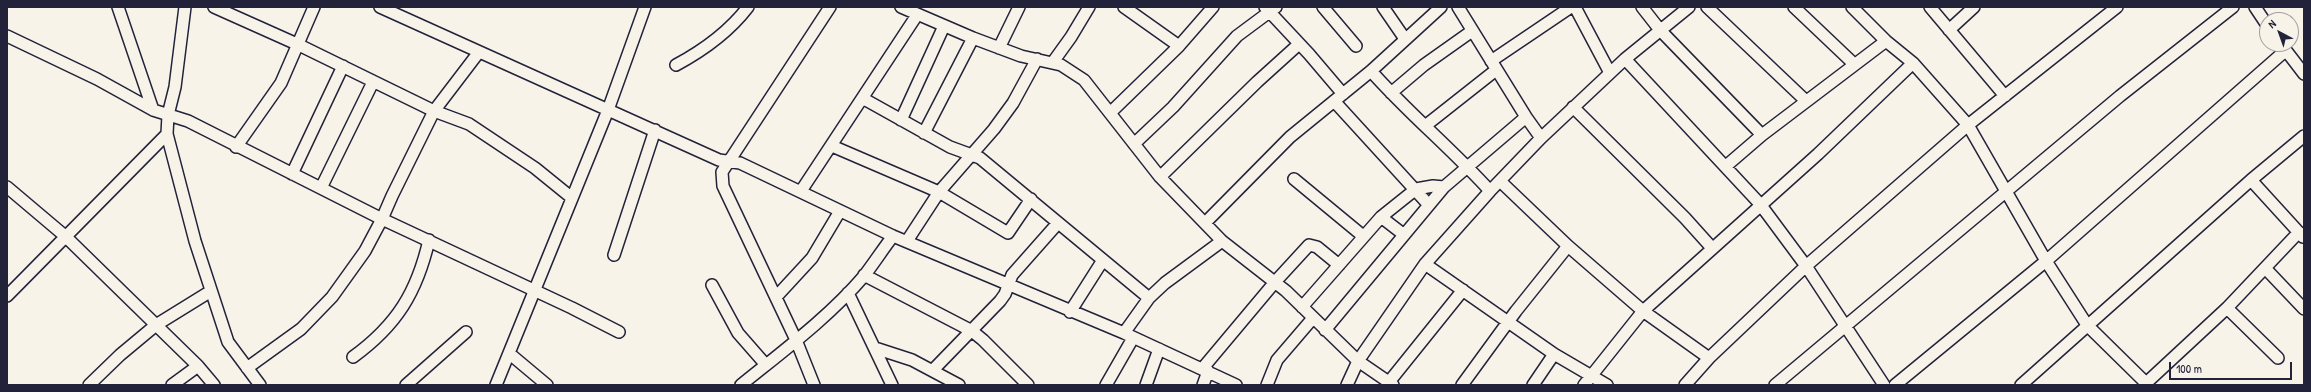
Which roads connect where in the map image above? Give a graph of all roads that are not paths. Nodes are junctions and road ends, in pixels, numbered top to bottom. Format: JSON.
{"nodes":[{"id":1,"x":118,"y":7,"type":"edge"},
{"id":2,"x":185,"y":7,"type":"edge"},
{"id":3,"x":214,"y":7,"type":"edge"},
{"id":4,"x":314,"y":7,"type":"edge"},
{"id":5,"x":380,"y":7,"type":"edge"},
{"id":6,"x":645,"y":7,"type":"edge"},
{"id":7,"x":748,"y":7,"type":"edge"},
{"id":8,"x":830,"y":7,"type":"edge"},
{"id":9,"x":901,"y":7,"type":"edge"},
{"id":10,"x":1019,"y":7,"type":"edge"},
{"id":11,"x":1089,"y":7,"type":"edge"},
{"id":12,"x":1124,"y":7,"type":"edge"},
{"id":13,"x":1213,"y":7,"type":"edge"},
{"id":14,"x":1323,"y":7,"type":"edge"},
{"id":15,"x":1383,"y":7,"type":"edge"},
{"id":16,"x":1441,"y":7,"type":"edge"},
{"id":17,"x":1458,"y":7,"type":"edge"},
{"id":18,"x":1570,"y":7,"type":"edge"},
{"id":19,"x":1575,"y":7,"type":"edge"},
{"id":20,"x":1642,"y":7,"type":"edge"},
{"id":21,"x":1690,"y":7,"type":"edge"},
{"id":22,"x":1707,"y":7,"type":"edge"},
{"id":23,"x":1794,"y":7,"type":"edge"},
{"id":24,"x":1852,"y":7,"type":"edge"},
{"id":25,"x":1930,"y":7,"type":"edge"},
{"id":26,"x":1974,"y":7,"type":"edge"},
{"id":27,"x":2117,"y":7,"type":"edge"},
{"id":28,"x":2233,"y":7,"type":"edge"},
{"id":29,"x":1270,"y":8,"type":"edge"},
{"id":30,"x":918,"y":15,"type":"junction"},
{"id":31,"x":944,"y":26,"type":"junction"},
{"id":32,"x":1660,"y":30,"type":"junction"},
{"id":33,"x":1949,"y":30,"type":"junction"},
{"id":34,"x":1472,"y":31,"type":"junction"},
{"id":35,"x":7,"y":36,"type":"edge"},
{"id":36,"x":973,"y":38,"type":"junction"},
{"id":37,"x":1405,"y":39,"type":"junction"},
{"id":38,"x":1886,"y":40,"type":"junction"},
{"id":39,"x":1299,"y":44,"type":"junction"},
{"id":40,"x":298,"y":45,"type":"junction"},
{"id":41,"x":1179,"y":46,"type":"junction"},
{"id":42,"x":1356,"y":46,"type":"dead end"},
{"id":43,"x":999,"y":48,"type":"junction"},
{"id":44,"x":479,"y":52,"type":"junction"},
{"id":45,"x":2277,"y":52,"type":"edge"},
{"id":46,"x":2287,"y":52,"type":"edge"},
{"id":47,"x":1625,"y":58,"type":"junction"},
{"id":48,"x":1037,"y":59,"type":"junction"},
{"id":49,"x":1053,"y":62,"type":"junction"},
{"id":50,"x":1913,"y":63,"type":"junction"},
{"id":51,"x":1854,"y":64,"type":"junction"},
{"id":52,"x":343,"y":66,"type":"junction"},
{"id":53,"x":676,"y":66,"type":"dead end"},
{"id":54,"x":1493,"y":66,"type":"junction"},
{"id":55,"x":1371,"y":70,"type":"junction"},
{"id":56,"x":1610,"y":73,"type":"junction"},
{"id":57,"x":2304,"y":74,"type":"edge"},
{"id":58,"x":373,"y":82,"type":"junction"},
{"id":59,"x":1391,"y":93,"type":"junction"},
{"id":60,"x":1343,"y":94,"type":"junction"},
{"id":61,"x":2005,"y":96,"type":"junction"},
{"id":62,"x":864,"y":99,"type":"junction"},
{"id":63,"x":1334,"y":101,"type":"junction"},
{"id":64,"x":1806,"y":101,"type":"junction"},
{"id":65,"x":1573,"y":107,"type":"junction"},
{"id":66,"x":153,"y":110,"type":"junction"},
{"id":67,"x":608,"y":110,"type":"junction"},
{"id":68,"x":434,"y":111,"type":"junction"},
{"id":69,"x":1110,"y":114,"type":"junction"},
{"id":70,"x":168,"y":115,"type":"junction"},
{"id":71,"x":1526,"y":117,"type":"junction"},
{"id":72,"x":901,"y":120,"type":"junction"},
{"id":73,"x":1968,"y":125,"type":"junction"},
{"id":74,"x":1425,"y":126,"type":"junction"},
{"id":75,"x":655,"y":130,"type":"junction"},
{"id":76,"x":924,"y":133,"type":"junction"},
{"id":77,"x":167,"y":134,"type":"junction"},
{"id":78,"x":1762,"y":135,"type":"junction"},
{"id":79,"x":2304,"y":136,"type":"edge"},
{"id":80,"x":1541,"y":138,"type":"junction"},
{"id":81,"x":1134,"y":144,"type":"junction"},
{"id":82,"x":832,"y":146,"type":"junction"},
{"id":83,"x":236,"y":147,"type":"junction"},
{"id":84,"x":970,"y":156,"type":"junction"},
{"id":85,"x":728,"y":161,"type":"junction"},
{"id":86,"x":1468,"y":166,"type":"junction"},
{"id":87,"x":1726,"y":166,"type":"junction"},
{"id":88,"x":292,"y":174,"type":"junction"},
{"id":89,"x":1160,"y":177,"type":"junction"},
{"id":90,"x":1294,"y":179,"type":"dead end"},
{"id":91,"x":2251,"y":180,"type":"junction"},
{"id":92,"x":1500,"y":181,"type":"junction"},
{"id":93,"x":7,"y":187,"type":"edge"},
{"id":94,"x":1444,"y":187,"type":"junction"},
{"id":95,"x":321,"y":188,"type":"junction"},
{"id":96,"x":1416,"y":189,"type":"junction"},
{"id":97,"x":801,"y":191,"type":"junction"},
{"id":98,"x":1490,"y":191,"type":"junction"},
{"id":99,"x":939,"y":192,"type":"junction"},
{"id":100,"x":2006,"y":192,"type":"junction"},
{"id":101,"x":572,"y":198,"type":"junction"},
{"id":102,"x":1031,"y":199,"type":"junction"},
{"id":103,"x":1428,"y":204,"type":"junction"},
{"id":104,"x":1760,"y":204,"type":"junction"},
{"id":105,"x":840,"y":211,"type":"junction"},
{"id":106,"x":1381,"y":217,"type":"junction"},
{"id":107,"x":382,"y":219,"type":"junction"},
{"id":108,"x":1058,"y":223,"type":"junction"},
{"id":109,"x":1205,"y":223,"type":"junction"},
{"id":110,"x":1403,"y":234,"type":"junction"},
{"id":111,"x":2302,"y":235,"type":"edge"},
{"id":112,"x":65,"y":236,"type":"junction"},
{"id":113,"x":893,"y":236,"type":"junction"},
{"id":114,"x":1363,"y":236,"type":"junction"},
{"id":115,"x":429,"y":240,"type":"junction"},
{"id":116,"x":907,"y":240,"type":"junction"},
{"id":117,"x":1222,"y":241,"type":"junction"},
{"id":118,"x":1568,"y":246,"type":"junction"},
{"id":119,"x":1712,"y":248,"type":"junction"},
{"id":120,"x":614,"y":255,"type":"dead end"},
{"id":121,"x":1103,"y":260,"type":"junction"},
{"id":122,"x":2046,"y":261,"type":"junction"},
{"id":123,"x":1425,"y":264,"type":"junction"},
{"id":124,"x":1339,"y":265,"type":"junction"},
{"id":125,"x":1806,"y":266,"type":"junction"},
{"id":126,"x":2266,"y":268,"type":"junction"},
{"id":127,"x":864,"y":275,"type":"junction"},
{"id":128,"x":1275,"y":282,"type":"junction"},
{"id":129,"x":712,"y":285,"type":"dead end"},
{"id":130,"x":1009,"y":285,"type":"junction"},
{"id":131,"x":1463,"y":290,"type":"junction"},
{"id":132,"x":211,"y":291,"type":"junction"},
{"id":133,"x":535,"y":291,"type":"junction"},
{"id":134,"x":848,"y":293,"type":"junction"},
{"id":135,"x":7,"y":296,"type":"edge"},
{"id":136,"x":776,"y":297,"type":"junction"},
{"id":137,"x":1149,"y":298,"type":"junction"},
{"id":138,"x":1302,"y":307,"type":"junction"},
{"id":139,"x":2227,"y":308,"type":"junction"},
{"id":140,"x":2304,"y":309,"type":"edge"},
{"id":141,"x":1070,"y":312,"type":"junction"},
{"id":142,"x":1643,"y":312,"type":"junction"},
{"id":143,"x":1313,"y":318,"type":"junction"},
{"id":144,"x":1508,"y":322,"type":"junction"},
{"id":145,"x":156,"y":325,"type":"junction"},
{"id":146,"x":2087,"y":325,"type":"junction"},
{"id":147,"x":1845,"y":328,"type":"junction"},
{"id":148,"x":1325,"y":330,"type":"junction"},
{"id":149,"x":972,"y":331,"type":"junction"},
{"id":150,"x":466,"y":332,"type":"dead end"},
{"id":151,"x":619,"y":332,"type":"dead end"},
{"id":152,"x":1128,"y":336,"type":"junction"},
{"id":153,"x":796,"y":340,"type":"junction"},
{"id":154,"x":875,"y":348,"type":"junction"},
{"id":155,"x":1159,"y":349,"type":"junction"},
{"id":156,"x":510,"y":354,"type":"junction"},
{"id":157,"x":1554,"y":354,"type":"junction"},
{"id":158,"x":353,"y":357,"type":"dead end"},
{"id":159,"x":1710,"y":358,"type":"junction"},
{"id":160,"x":2278,"y":358,"type":"dead end"},
{"id":161,"x":1358,"y":361,"type":"junction"},
{"id":162,"x":766,"y":365,"type":"junction"},
{"id":163,"x":198,"y":366,"type":"junction"},
{"id":164,"x":247,"y":368,"type":"junction"},
{"id":165,"x":933,"y":370,"type":"junction"},
{"id":166,"x":1205,"y":370,"type":"junction"},
{"id":167,"x":1591,"y":376,"type":"junction"},
{"id":168,"x":1391,"y":383,"type":"edge"},
{"id":169,"x":2146,"y":384,"type":"edge"},
{"id":170,"x":89,"y":385,"type":"edge"},
{"id":171,"x":172,"y":385,"type":"edge"},
{"id":172,"x":214,"y":385,"type":"edge"},
{"id":173,"x":260,"y":385,"type":"edge"},
{"id":174,"x":406,"y":385,"type":"edge"},
{"id":175,"x":496,"y":385,"type":"edge"},
{"id":176,"x":547,"y":385,"type":"edge"},
{"id":177,"x":740,"y":385,"type":"edge"},
{"id":178,"x":814,"y":385,"type":"edge"},
{"id":179,"x":892,"y":385,"type":"edge"},
{"id":180,"x":959,"y":385,"type":"edge"},
{"id":181,"x":1028,"y":385,"type":"edge"},
{"id":182,"x":1106,"y":385,"type":"edge"},
{"id":183,"x":1146,"y":385,"type":"edge"},
{"id":184,"x":1203,"y":385,"type":"edge"},
{"id":185,"x":1236,"y":385,"type":"edge"},
{"id":186,"x":1267,"y":385,"type":"edge"},
{"id":187,"x":1348,"y":385,"type":"edge"},
{"id":188,"x":1462,"y":385,"type":"edge"},
{"id":189,"x":1533,"y":385,"type":"edge"},
{"id":190,"x":1584,"y":385,"type":"edge"},
{"id":191,"x":1607,"y":385,"type":"edge"},
{"id":192,"x":1685,"y":385,"type":"edge"},
{"id":193,"x":1775,"y":385,"type":"edge"},
{"id":194,"x":1884,"y":385,"type":"edge"},
{"id":195,"x":1895,"y":385,"type":"edge"},
{"id":196,"x":2021,"y":385,"type":"edge"}],
"edges":[{"from":1,"to":66,"type":"street"},
{"from":2,"to":70,"type":"street"},
{"from":3,"to":40,"type":"street"},
{"from":4,"to":40,"type":"street"},
{"from":5,"to":44,"type":"street"},
{"from":6,"to":67,"type":"street"},
{"from":7,"to":53,"type":"street"},
{"from":8,"to":85,"type":"street"},
{"from":9,"to":30,"type":"street"},
{"from":10,"to":43,"type":"street"},
{"from":11,"to":49,"type":"street"},
{"from":12,"to":41,"type":"street"},
{"from":13,"to":41,"type":"street"},
{"from":14,"to":42,"type":"street"},
{"from":15,"to":37,"type":"street"},
{"from":16,"to":37,"type":"street"},
{"from":17,"to":34,"type":"street"},
{"from":18,"to":54,"type":"street"},
{"from":19,"to":56,"type":"street"},
{"from":20,"to":32,"type":"street"},
{"from":21,"to":32,"type":"street"},
{"from":22,"to":64,"type":"street"},
{"from":23,"to":51,"type":"street"},
{"from":24,"to":38,"type":"street"},
{"from":25,"to":33,"type":"street"},
{"from":26,"to":33,"type":"street"},
{"from":27,"to":61,"type":"street"},
{"from":28,"to":100,"type":"street"},
{"from":29,"to":39,"type":"street"},
{"from":29,"to":81,"type":"street"},
{"from":30,"to":31,"type":"street"},
{"from":30,"to":62,"type":"street"},
{"from":31,"to":36,"type":"street"},
{"from":31,"to":72,"type":"street"},
{"from":32,"to":47,"type":"street"},
{"from":32,"to":78,"type":"street"},
{"from":33,"to":61,"type":"street"},
{"from":34,"to":54,"type":"street"},
{"from":34,"to":59,"type":"street"},
{"from":35,"to":66,"type":"street"},
{"from":36,"to":43,"type":"street"},
{"from":36,"to":76,"type":"street"},
{"from":37,"to":55,"type":"street"},
{"from":38,"to":50,"type":"street"},
{"from":38,"to":51,"type":"street"},
{"from":39,"to":60,"type":"street"},
{"from":39,"to":89,"type":"street"},
{"from":40,"to":52,"type":"street"},
{"from":40,"to":83,"type":"street"},
{"from":41,"to":69,"type":"street"},
{"from":43,"to":48,"type":"street"},
{"from":44,"to":67,"type":"street"},
{"from":44,"to":68,"type":"street"},
{"from":45,"to":122,"type":"street"},
{"from":46,"to":57,"type":"street"},
{"from":47,"to":56,"type":"street"},
{"from":47,"to":87,"type":"street"},
{"from":48,"to":49,"type":"street"},
{"from":48,"to":84,"type":"street"},
{"from":49,"to":69,"type":"street"},
{"from":50,"to":73,"type":"street"},
{"from":50,"to":104,"type":"street"},
{"from":51,"to":64,"type":"street"},
{"from":52,"to":58,"type":"street"},
{"from":52,"to":88,"type":"street"},
{"from":54,"to":71,"type":"street"},
{"from":54,"to":74,"type":"street"},
{"from":55,"to":59,"type":"street"},
{"from":55,"to":60,"type":"street"},
{"from":56,"to":65,"type":"street"},
{"from":58,"to":68,"type":"street"},
{"from":58,"to":95,"type":"street"},
{"from":59,"to":74,"type":"street"},
{"from":60,"to":63,"type":"street"},
{"from":61,"to":73,"type":"street"},
{"from":62,"to":72,"type":"street"},
{"from":62,"to":82,"type":"street"},
{"from":63,"to":96,"type":"street"},
{"from":63,"to":109,"type":"street"},
{"from":64,"to":78,"type":"street"},
{"from":65,"to":80,"type":"street"},
{"from":65,"to":119,"type":"street"},
{"from":66,"to":70,"type":"street"},
{"from":67,"to":75,"type":"street"},
{"from":67,"to":101,"type":"street"},
{"from":68,"to":101,"type":"street"},
{"from":68,"to":107,"type":"street"},
{"from":69,"to":81,"type":"street"},
{"from":70,"to":77,"type":"street"},
{"from":70,"to":83,"type":"street"},
{"from":71,"to":80,"type":"street"},
{"from":71,"to":86,"type":"street"},
{"from":72,"to":76,"type":"street"},
{"from":73,"to":100,"type":"street"},
{"from":73,"to":125,"type":"street"},
{"from":74,"to":86,"type":"street"},
{"from":75,"to":85,"type":"street"},
{"from":75,"to":120,"type":"street"},
{"from":76,"to":84,"type":"street"},
{"from":77,"to":112,"type":"street"},
{"from":77,"to":132,"type":"street"},
{"from":78,"to":87,"type":"street"},
{"from":79,"to":91,"type":"street"},
{"from":80,"to":92,"type":"street"},
{"from":81,"to":89,"type":"street"},
{"from":82,"to":97,"type":"street"},
{"from":82,"to":99,"type":"street"},
{"from":83,"to":88,"type":"street"},
{"from":84,"to":99,"type":"street"},
{"from":84,"to":102,"type":"street"},
{"from":85,"to":97,"type":"street"},
{"from":85,"to":136,"type":"street"},
{"from":86,"to":94,"type":"street"},
{"from":86,"to":98,"type":"street"},
{"from":87,"to":104,"type":"street"},
{"from":88,"to":95,"type":"street"},
{"from":89,"to":109,"type":"street"},
{"from":90,"to":114,"type":"street"},
{"from":91,"to":111,"type":"street"},
{"from":91,"to":146,"type":"street"},
{"from":92,"to":98,"type":"street"},
{"from":92,"to":118,"type":"street"},
{"from":93,"to":112,"type":"street"},
{"from":94,"to":96,"type":"street"},
{"from":94,"to":103,"type":"street"},
{"from":95,"to":107,"type":"street"},
{"from":96,"to":103,"type":"street"},
{"from":96,"to":106,"type":"street"},
{"from":97,"to":105,"type":"street"},
{"from":98,"to":123,"type":"street"},
{"from":99,"to":102,"type":"street"},
{"from":99,"to":116,"type":"street"},
{"from":100,"to":122,"type":"street"},
{"from":100,"to":147,"type":"street"},
{"from":101,"to":133,"type":"street"},
{"from":102,"to":108,"type":"street"},
{"from":103,"to":110,"type":"street"},
{"from":104,"to":119,"type":"street"},
{"from":104,"to":125,"type":"street"},
{"from":105,"to":113,"type":"street"},
{"from":105,"to":136,"type":"street"},
{"from":106,"to":110,"type":"street"},
{"from":106,"to":114,"type":"street"},
{"from":107,"to":115,"type":"street"},
{"from":107,"to":164,"type":"street"},
{"from":108,"to":121,"type":"street"},
{"from":108,"to":130,"type":"street"},
{"from":109,"to":117,"type":"street"},
{"from":110,"to":148,"type":"street"},
{"from":111,"to":126,"type":"street"},
{"from":112,"to":135,"type":"street"},
{"from":112,"to":145,"type":"street"},
{"from":113,"to":116,"type":"street"},
{"from":113,"to":127,"type":"street"},
{"from":114,"to":124,"type":"street"},
{"from":115,"to":133,"type":"street"},
{"from":115,"to":158,"type":"street"},
{"from":116,"to":130,"type":"street"},
{"from":117,"to":128,"type":"street"},
{"from":117,"to":137,"type":"street"},
{"from":118,"to":142,"type":"street"},
{"from":118,"to":144,"type":"street"},
{"from":119,"to":142,"type":"street"},
{"from":121,"to":137,"type":"street"},
{"from":121,"to":141,"type":"street"},
{"from":122,"to":146,"type":"street"},
{"from":122,"to":195,"type":"street"},
{"from":123,"to":131,"type":"street"},
{"from":123,"to":161,"type":"street"},
{"from":124,"to":128,"type":"street"},
{"from":124,"to":138,"type":"street"},
{"from":125,"to":147,"type":"street"},
{"from":125,"to":159,"type":"street"},
{"from":126,"to":139,"type":"street"},
{"from":126,"to":140,"type":"street"},
{"from":127,"to":134,"type":"street"},
{"from":127,"to":149,"type":"street"},
{"from":128,"to":138,"type":"street"},
{"from":128,"to":166,"type":"street"},
{"from":129,"to":162,"type":"street"},
{"from":130,"to":141,"type":"street"},
{"from":130,"to":149,"type":"street"},
{"from":131,"to":144,"type":"street"},
{"from":131,"to":168,"type":"street"},
{"from":132,"to":145,"type":"street"},
{"from":132,"to":164,"type":"street"},
{"from":133,"to":151,"type":"street"},
{"from":133,"to":156,"type":"street"},
{"from":134,"to":153,"type":"street"},
{"from":134,"to":154,"type":"street"},
{"from":136,"to":153,"type":"street"},
{"from":137,"to":152,"type":"street"},
{"from":138,"to":143,"type":"street"},
{"from":139,"to":160,"type":"street"},
{"from":139,"to":169,"type":"street"},
{"from":141,"to":152,"type":"street"},
{"from":142,"to":159,"type":"street"},
{"from":142,"to":167,"type":"street"},
{"from":143,"to":148,"type":"street"},
{"from":143,"to":186,"type":"street"},
{"from":144,"to":157,"type":"street"},
{"from":144,"to":188,"type":"street"},
{"from":145,"to":163,"type":"street"},
{"from":145,"to":170,"type":"street"},
{"from":146,"to":169,"type":"street"},
{"from":146,"to":196,"type":"street"},
{"from":147,"to":193,"type":"street"},
{"from":147,"to":194,"type":"street"},
{"from":148,"to":161,"type":"street"},
{"from":149,"to":165,"type":"street"},
{"from":149,"to":181,"type":"street"},
{"from":150,"to":174,"type":"street"},
{"from":152,"to":155,"type":"street"},
{"from":152,"to":182,"type":"street"},
{"from":153,"to":162,"type":"street"},
{"from":153,"to":178,"type":"street"},
{"from":154,"to":165,"type":"street"},
{"from":154,"to":179,"type":"street"},
{"from":155,"to":166,"type":"street"},
{"from":155,"to":183,"type":"street"},
{"from":156,"to":175,"type":"street"},
{"from":156,"to":176,"type":"street"},
{"from":157,"to":167,"type":"street"},
{"from":157,"to":189,"type":"street"},
{"from":159,"to":192,"type":"street"},
{"from":161,"to":168,"type":"street"},
{"from":161,"to":187,"type":"street"},
{"from":162,"to":177,"type":"street"},
{"from":163,"to":171,"type":"street"},
{"from":163,"to":172,"type":"street"},
{"from":164,"to":173,"type":"street"},
{"from":165,"to":180,"type":"street"},
{"from":166,"to":184,"type":"street"},
{"from":166,"to":185,"type":"street"},
{"from":167,"to":190,"type":"street"},
{"from":167,"to":191,"type":"street"}]}
